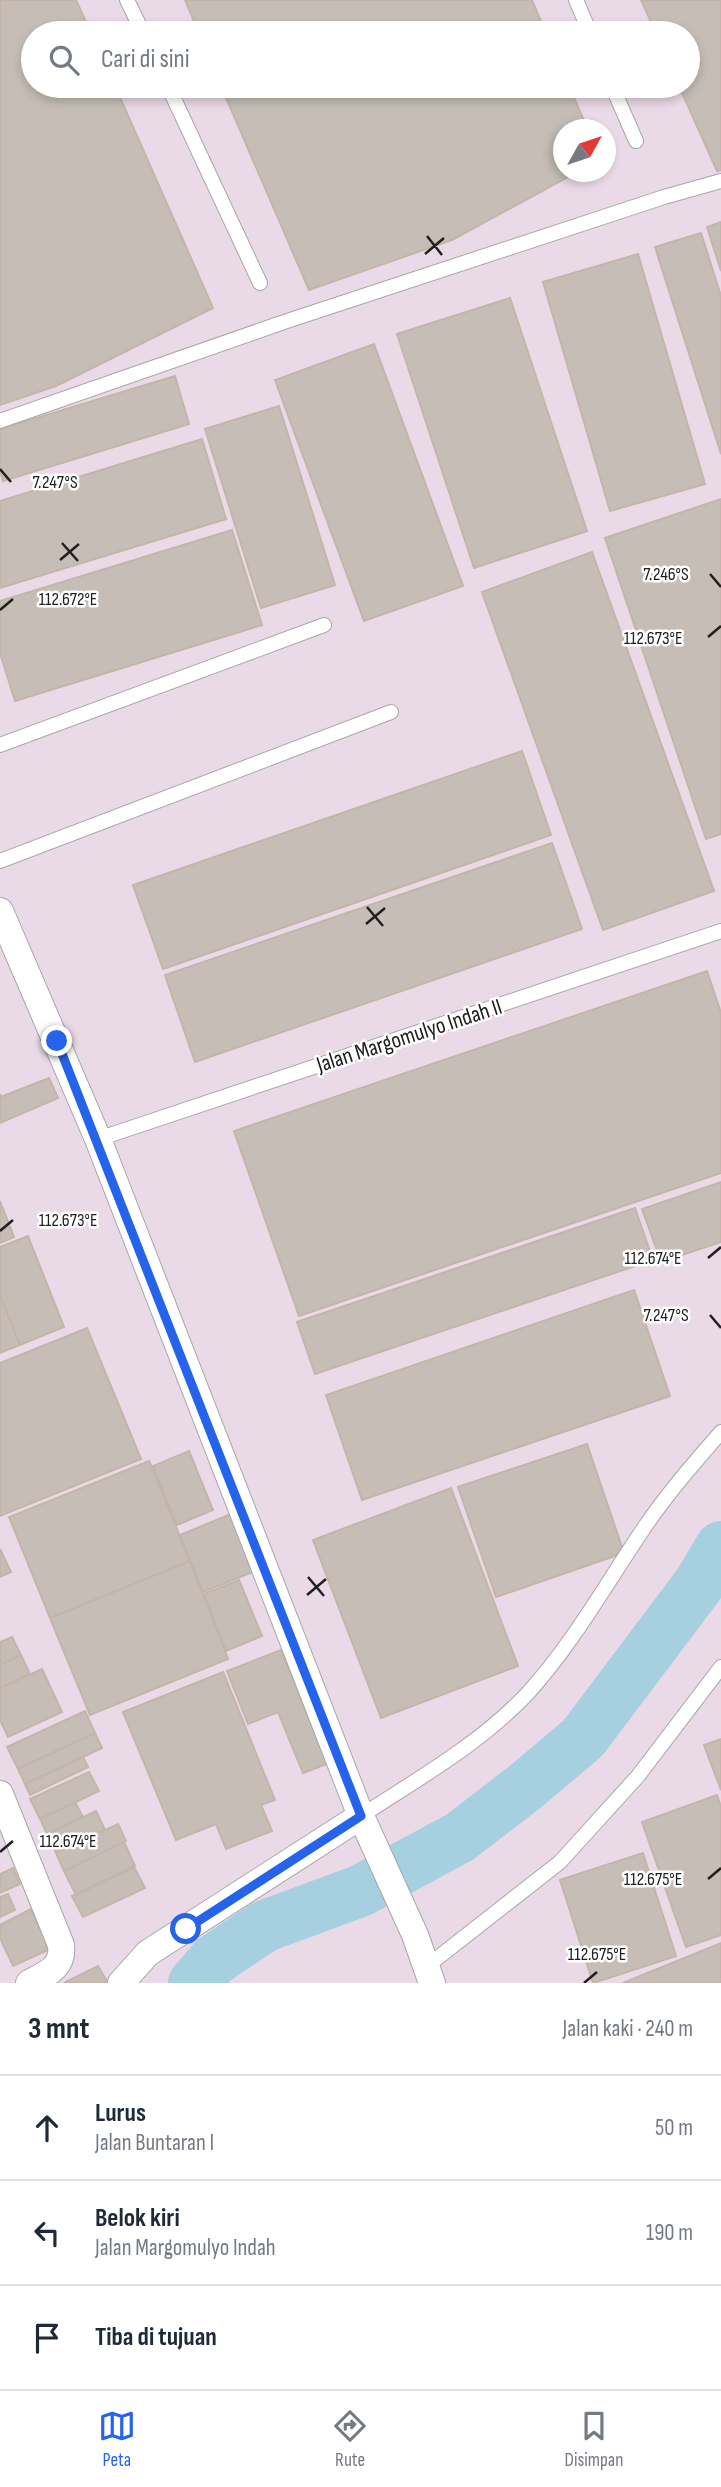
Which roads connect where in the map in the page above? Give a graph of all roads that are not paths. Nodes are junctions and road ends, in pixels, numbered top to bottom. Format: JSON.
{"nodes":[{"id":1,"x":127,"y":0,"type":"edge"},
{"id":2,"x":576,"y":0,"type":"edge"},
{"id":3,"x":137,"y":21,"type":"edge"},
{"id":4,"x":585,"y":21,"type":"edge"},
{"id":5,"x":174,"y":98,"type":"edge"},
{"id":6,"x":617,"y":98,"type":"edge"},
{"id":7,"x":636,"y":141,"type":"dead end"},
{"id":8,"x":721,"y":181,"type":"edge"},
{"id":9,"x":260,"y":283,"type":"dead end"},
{"id":10,"x":0,"y":421,"type":"edge"},
{"id":11,"x":324,"y":625,"type":"dead end"},
{"id":12,"x":391,"y":712,"type":"dead end"},
{"id":13,"x":0,"y":745,"type":"edge"},
{"id":14,"x":0,"y":861,"type":"edge"},
{"id":15,"x":0,"y":911,"type":"edge"},
{"id":16,"x":721,"y":931,"type":"edge"},
{"id":17,"x":97,"y":1139,"type":"junction"},
{"id":18,"x":721,"y":1432,"type":"edge"},
{"id":19,"x":721,"y":1667,"type":"edge"},
{"id":20,"x":0,"y":1794,"type":"edge"},
{"id":21,"x":361,"y":1816,"type":"junction"},
{"id":22,"x":429,"y":1975,"type":"edge"},
{"id":23,"x":29,"y":1983,"type":"edge"},
{"id":24,"x":121,"y":1983,"type":"edge"}],
"edges":[{"from":1,"to":3,"type":"lane"},
{"from":2,"to":4,"type":"lane"},
{"from":5,"to":9,"type":"lane"},
{"from":6,"to":7,"type":"lane"},
{"from":8,"to":10,"type":"lane"},
{"from":11,"to":13,"type":"lane"},
{"from":12,"to":14,"type":"lane"},
{"from":15,"to":17,"type":"street"},
{"from":16,"to":17,"type":"lane","name":"Jalan Margomulyo Indah II"},
{"from":17,"to":21,"type":"street"},
{"from":18,"to":21,"type":"lane"},
{"from":19,"to":22,"type":"lane"},
{"from":20,"to":23,"type":"street"},
{"from":21,"to":22,"type":"street"},
{"from":21,"to":24,"type":"street"}]}
